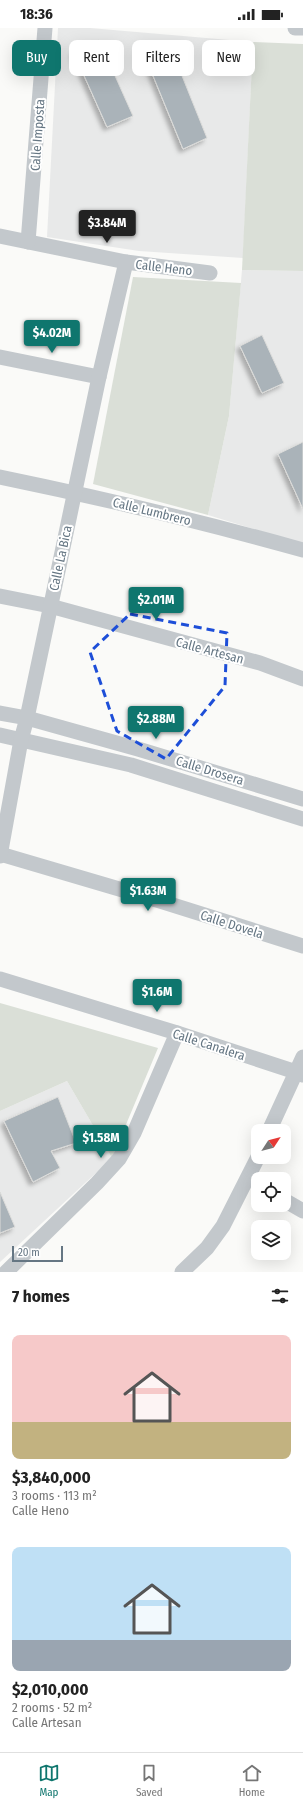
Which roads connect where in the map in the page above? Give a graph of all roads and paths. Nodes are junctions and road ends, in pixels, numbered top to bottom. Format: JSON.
{"nodes":[{"id":1,"x":45,"y":28,"type":"edge"},
{"id":2,"x":295,"y":28,"type":"edge"},
{"id":3,"x":303,"y":28,"type":"edge"},
{"id":4,"x":0,"y":236,"type":"edge"},
{"id":5,"x":28,"y":242,"type":"junction"},
{"id":6,"x":126,"y":262,"type":"junction"},
{"id":7,"x":210,"y":272,"type":"dead end"},
{"id":8,"x":0,"y":357,"type":"edge"},
{"id":9,"x":99,"y":377,"type":"junction"},
{"id":10,"x":0,"y":477,"type":"edge"},
{"id":11,"x":74,"y":492,"type":"junction"},
{"id":12,"x":303,"y":550,"type":"edge"},
{"id":13,"x":0,"y":596,"type":"edge"},
{"id":14,"x":50,"y":606,"type":"junction"},
{"id":15,"x":303,"y":678,"type":"edge"},
{"id":16,"x":0,"y":713,"type":"edge"},
{"id":17,"x":27,"y":718,"type":"junction"},
{"id":18,"x":0,"y":735,"type":"edge"},
{"id":19,"x":21,"y":740,"type":"junction"},
{"id":20,"x":303,"y":799,"type":"edge"},
{"id":21,"x":303,"y":819,"type":"edge"},
{"id":22,"x":0,"y":855,"type":"edge"},
{"id":23,"x":303,"y":946,"type":"edge"},
{"id":24,"x":0,"y":979,"type":"edge"},
{"id":25,"x":178,"y":1034,"type":"junction"},
{"id":26,"x":303,"y":1057,"type":"edge"},
{"id":27,"x":299,"y":1074,"type":"edge"},
{"id":28,"x":273,"y":1124,"type":"edge"},
{"id":29,"x":251,"y":1186,"type":"edge"},
{"id":30,"x":291,"y":1204,"type":"edge"},
{"id":31,"x":303,"y":1211,"type":"edge"},
{"id":32,"x":6,"y":1272,"type":"edge"},
{"id":33,"x":182,"y":1272,"type":"edge"}],
"edges":[{"from":1,"to":5,"type":"street","name":"Calle Imposta"},
{"from":2,"to":3,"type":"street"},
{"from":4,"to":5,"type":"street","name":"Calle Heno"},
{"from":5,"to":6,"type":"street","name":"Calle Heno"},
{"from":6,"to":7,"type":"street","name":"Calle Heno"},
{"from":6,"to":9,"type":"street","name":"Calle La Bica"},
{"from":8,"to":9,"type":"street"},
{"from":9,"to":11,"type":"street","name":"Calle La Bica"},
{"from":10,"to":11,"type":"street","name":"Calle Lumbrero"},
{"from":11,"to":12,"type":"street","name":"Calle Lumbrero"},
{"from":11,"to":14,"type":"street","name":"Calle La Bica"},
{"from":13,"to":14,"type":"street","name":"Calle Artesan"},
{"from":14,"to":15,"type":"street","name":"Calle Artesan"},
{"from":14,"to":17,"type":"street","name":"Calle La Bica"},
{"from":16,"to":17,"type":"street","name":"Calle Drosera"},
{"from":17,"to":19,"type":"street","name":"Calle La Bica"},
{"from":17,"to":20,"type":"street","name":"Calle Drosera"},
{"from":18,"to":19,"type":"street","name":"Calle Drosera"},
{"from":19,"to":21,"type":"street","name":"Calle Drosera"},
{"from":19,"to":22,"type":"street","name":"Calle La Bica"},
{"from":22,"to":23,"type":"street","name":"Calle Dovela"},
{"from":24,"to":25,"type":"street","name":"Calle Canalera"},
{"from":25,"to":27,"type":"street","name":"Calle Canalera"},
{"from":25,"to":32,"type":"street"},
{"from":26,"to":27,"type":"street"},
{"from":27,"to":28,"type":"street"},
{"from":29,"to":33,"type":"street"},
{"from":30,"to":31,"type":"street"}]}
